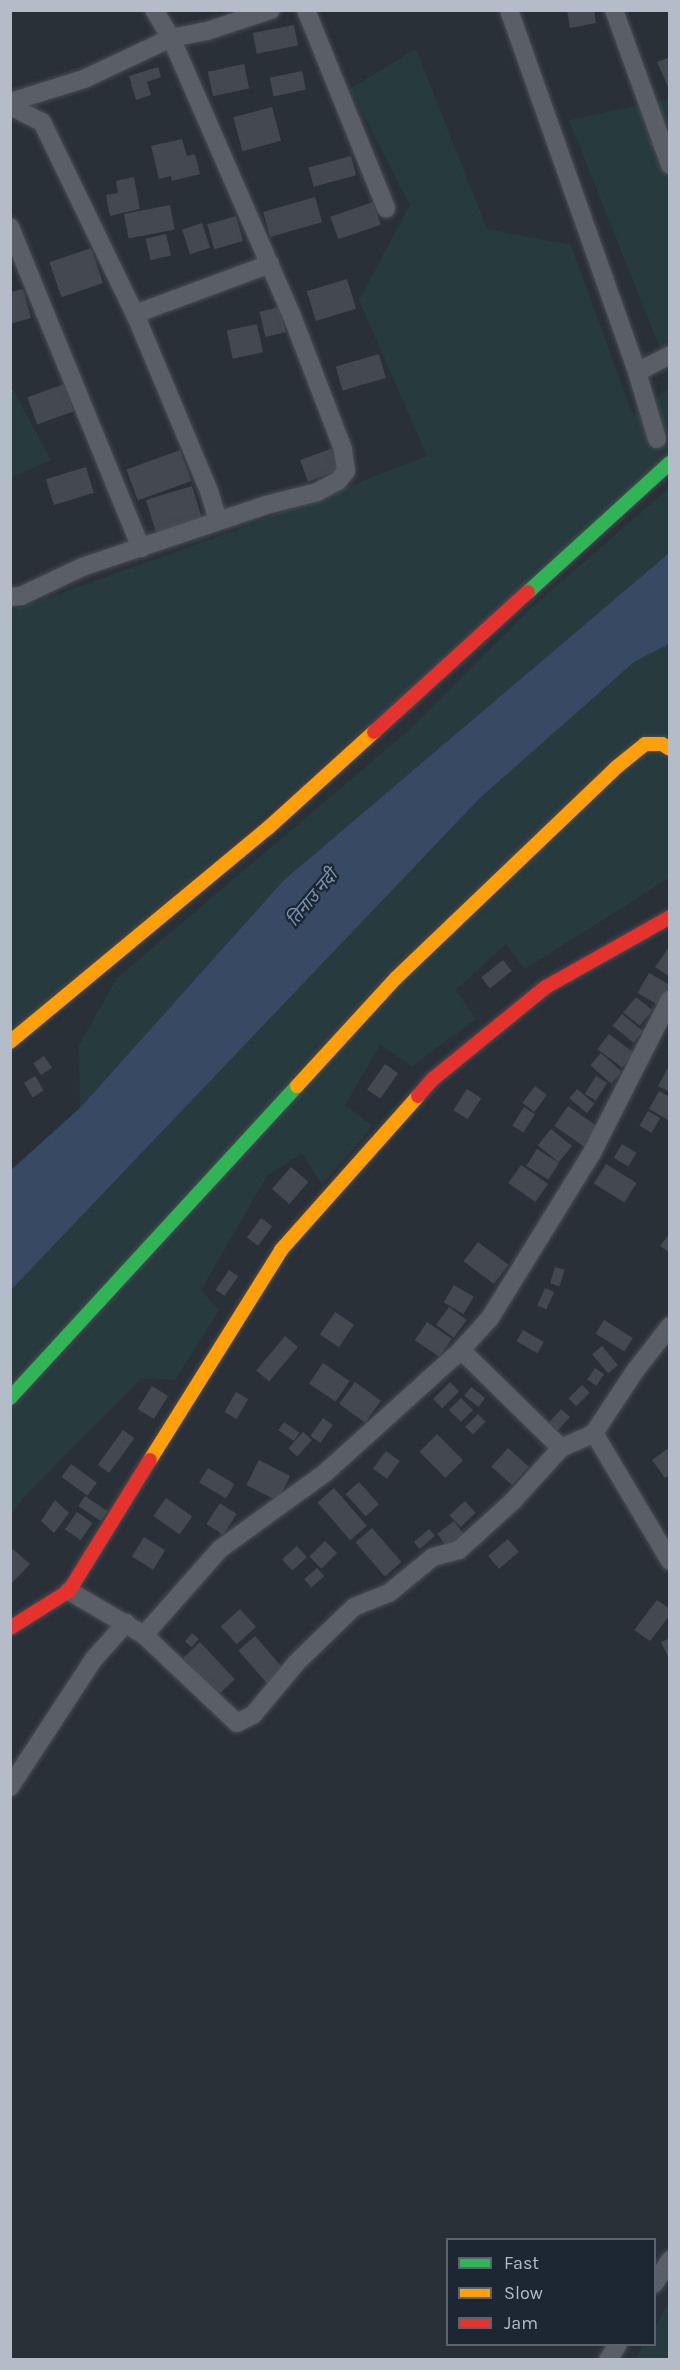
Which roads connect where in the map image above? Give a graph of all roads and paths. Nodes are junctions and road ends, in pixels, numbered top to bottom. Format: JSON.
{"nodes":[{"id":1,"x":154,"y":10,"type":"edge"},
{"id":2,"x":271,"y":10,"type":"edge"},
{"id":3,"x":306,"y":10,"type":"edge"},
{"id":4,"x":509,"y":10,"type":"edge"},
{"id":5,"x":614,"y":10,"type":"edge"},
{"id":6,"x":171,"y":38,"type":"junction"},
{"id":7,"x":10,"y":104,"type":"edge"},
{"id":8,"x":669,"y":165,"type":"edge"},
{"id":9,"x":386,"y":208,"type":"dead end"},
{"id":10,"x":10,"y":227,"type":"edge"},
{"id":11,"x":270,"y":264,"type":"junction"},
{"id":12,"x":135,"y":314,"type":"junction"},
{"id":13,"x":669,"y":355,"type":"edge"},
{"id":14,"x":637,"y":372,"type":"junction"},
{"id":15,"x":657,"y":439,"type":"dead end"},
{"id":16,"x":669,"y":463,"type":"edge"},
{"id":17,"x":218,"y":521,"type":"junction"},
{"id":18,"x":141,"y":548,"type":"junction"},
{"id":19,"x":10,"y":597,"type":"edge"},
{"id":20,"x":669,"y":749,"type":"edge"},
{"id":21,"x":669,"y":917,"type":"edge"},
{"id":22,"x":669,"y":999,"type":"edge"},
{"id":23,"x":10,"y":1042,"type":"edge"},
{"id":24,"x":669,"y":1326,"type":"edge"},
{"id":25,"x":461,"y":1350,"type":"junction"},
{"id":26,"x":10,"y":1398,"type":"edge"},
{"id":27,"x":594,"y":1433,"type":"junction"},
{"id":28,"x":561,"y":1448,"type":"junction"},
{"id":29,"x":669,"y":1561,"type":"edge"},
{"id":30,"x":69,"y":1591,"type":"junction"},
{"id":31,"x":126,"y":1623,"type":"junction"},
{"id":32,"x":10,"y":1628,"type":"edge"},
{"id":33,"x":144,"y":1635,"type":"junction"},
{"id":34,"x":10,"y":1787,"type":"edge"},
{"id":35,"x":669,"y":2260,"type":"edge"},
{"id":36,"x":656,"y":2281,"type":"edge"},
{"id":37,"x":617,"y":2346,"type":"edge"},
{"id":38,"x":609,"y":2360,"type":"edge"}],
"edges":[{"from":1,"to":6,"type":"street"},
{"from":2,"to":6,"type":"street"},
{"from":3,"to":9,"type":"street"},
{"from":4,"to":14,"type":"street"},
{"from":5,"to":8,"type":"street"},
{"from":6,"to":7,"type":"street"},
{"from":6,"to":11,"type":"street"},
{"from":7,"to":12,"type":"street"},
{"from":10,"to":18,"type":"street"},
{"from":11,"to":12,"type":"street"},
{"from":11,"to":17,"type":"street"},
{"from":12,"to":17,"type":"street"},
{"from":13,"to":14,"type":"street"},
{"from":14,"to":15,"type":"street"},
{"from":16,"to":23,"type":"street"},
{"from":17,"to":18,"type":"street"},
{"from":18,"to":19,"type":"street"},
{"from":20,"to":26,"type":"street"},
{"from":21,"to":30,"type":"street"},
{"from":22,"to":25,"type":"street"},
{"from":24,"to":27,"type":"street"},
{"from":25,"to":28,"type":"street"},
{"from":25,"to":33,"type":"street"},
{"from":27,"to":28,"type":"street"},
{"from":27,"to":29,"type":"street"},
{"from":28,"to":33,"type":"street"},
{"from":30,"to":31,"type":"street"},
{"from":30,"to":32,"type":"street"},
{"from":31,"to":33,"type":"street"},
{"from":31,"to":34,"type":"street"},
{"from":35,"to":36,"type":"street"},
{"from":37,"to":38,"type":"street"}]}
